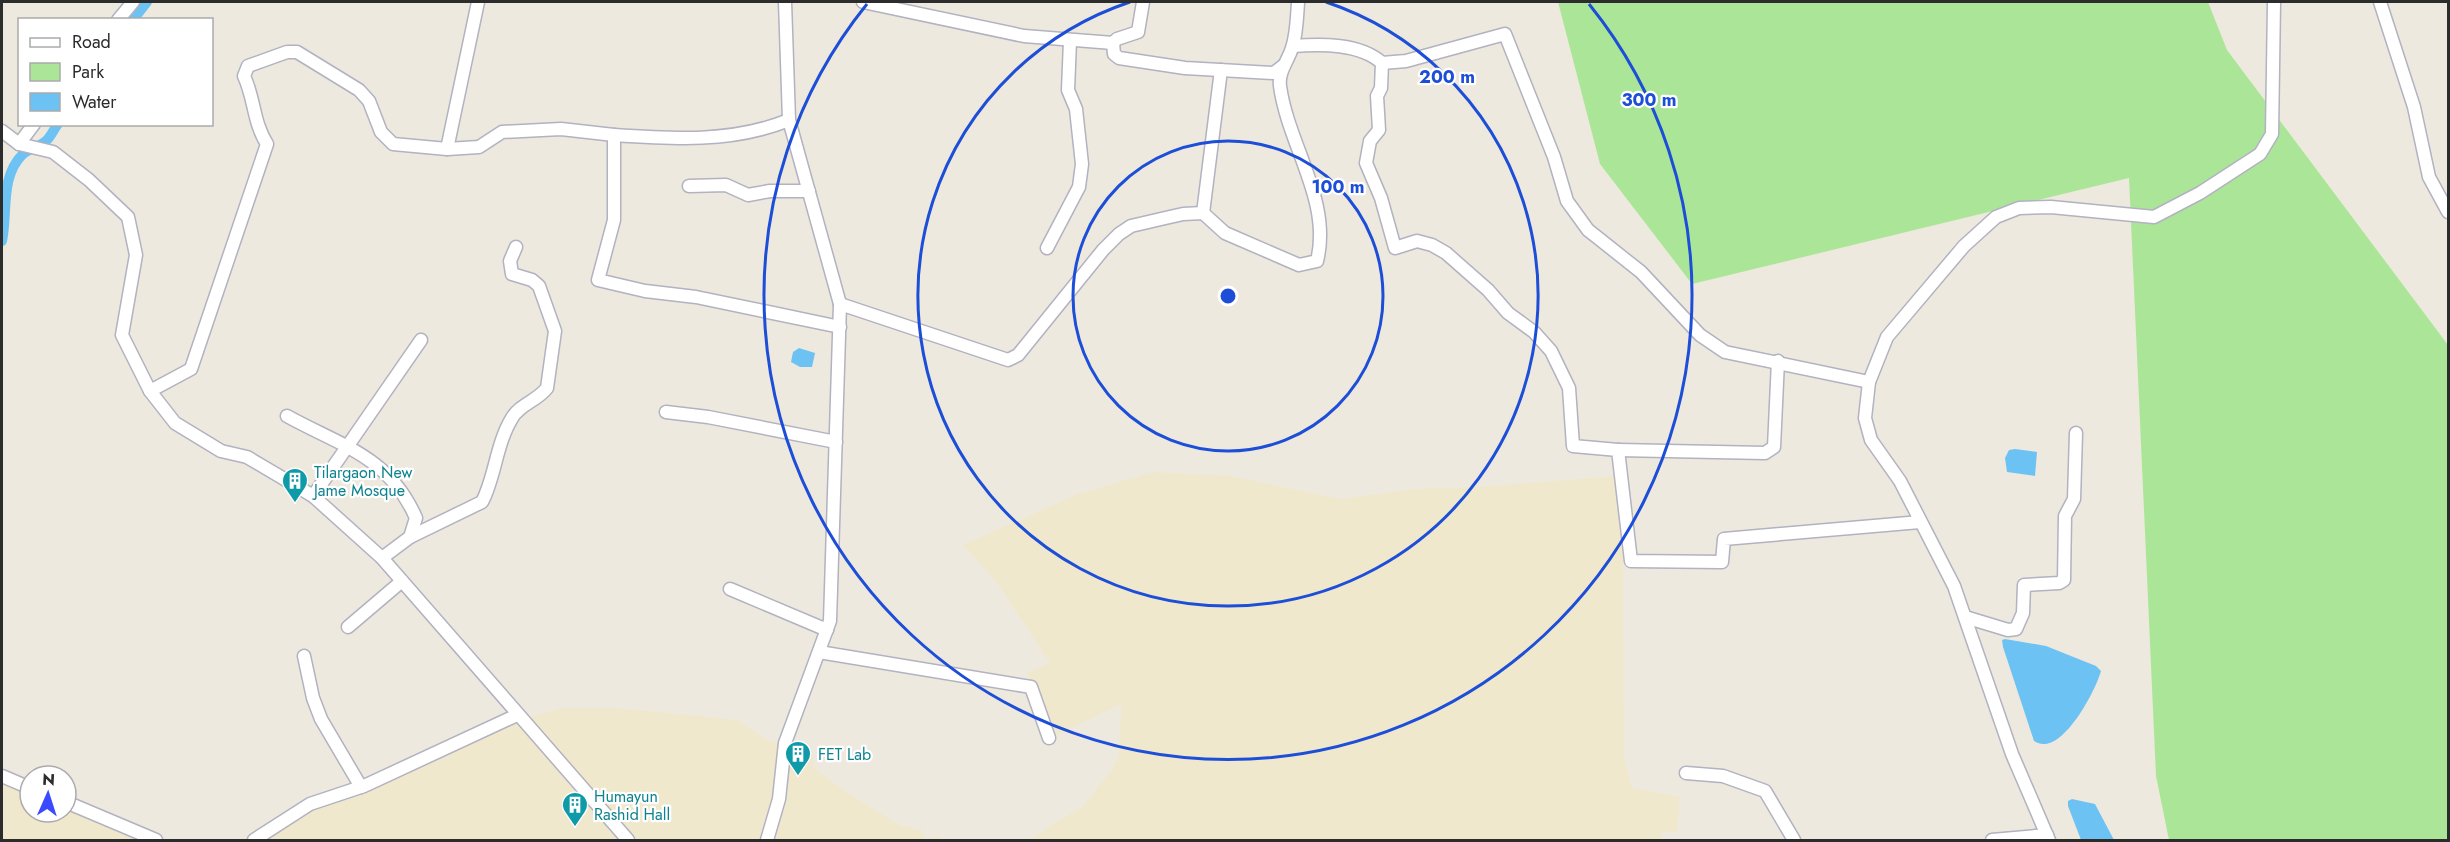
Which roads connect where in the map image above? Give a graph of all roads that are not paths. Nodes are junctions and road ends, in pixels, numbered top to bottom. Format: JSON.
{"nodes":[{"id":1,"x":133,"y":2,"type":"edge"},
{"id":2,"x":478,"y":2,"type":"edge"},
{"id":3,"x":785,"y":2,"type":"edge"},
{"id":4,"x":862,"y":2,"type":"edge"},
{"id":5,"x":1143,"y":2,"type":"edge"},
{"id":6,"x":1298,"y":2,"type":"edge"},
{"id":7,"x":2274,"y":2,"type":"edge"},
{"id":8,"x":2380,"y":2,"type":"edge"},
{"id":9,"x":120,"y":18,"type":"edge"},
{"id":10,"x":1070,"y":41,"type":"junction"},
{"id":11,"x":1113,"y":43,"type":"junction"},
{"id":12,"x":1293,"y":46,"type":"junction"},
{"id":13,"x":1286,"y":63,"type":"junction"},
{"id":14,"x":1382,"y":63,"type":"junction"},
{"id":15,"x":1221,"y":70,"type":"junction"},
{"id":16,"x":789,"y":120,"type":"junction"},
{"id":17,"x":33,"y":126,"type":"edge"},
{"id":18,"x":2,"y":131,"type":"edge"},
{"id":19,"x":614,"y":135,"type":"junction"},
{"id":20,"x":22,"y":144,"type":"junction"},
{"id":21,"x":447,"y":149,"type":"junction"},
{"id":22,"x":689,"y":186,"type":"dead end"},
{"id":23,"x":809,"y":191,"type":"junction"},
{"id":24,"x":2448,"y":212,"type":"edge"},
{"id":25,"x":1203,"y":213,"type":"junction"},
{"id":26,"x":516,"y":247,"type":"dead end"},
{"id":27,"x":1047,"y":248,"type":"dead end"},
{"id":28,"x":840,"y":304,"type":"junction"},
{"id":29,"x":840,"y":327,"type":"junction"},
{"id":30,"x":421,"y":340,"type":"dead end"},
{"id":31,"x":1778,"y":361,"type":"junction"},
{"id":32,"x":1869,"y":382,"type":"junction"},
{"id":33,"x":150,"y":391,"type":"junction"},
{"id":34,"x":666,"y":412,"type":"dead end"},
{"id":35,"x":287,"y":416,"type":"dead end"},
{"id":36,"x":2076,"y":433,"type":"dead end"},
{"id":37,"x":836,"y":442,"type":"junction"},
{"id":38,"x":347,"y":445,"type":"junction"},
{"id":39,"x":1618,"y":450,"type":"junction"},
{"id":40,"x":313,"y":496,"type":"junction"},
{"id":41,"x":1920,"y":522,"type":"junction"},
{"id":42,"x":410,"y":537,"type":"junction"},
{"id":43,"x":382,"y":558,"type":"junction"},
{"id":44,"x":402,"y":581,"type":"junction"},
{"id":45,"x":730,"y":589,"type":"dead end"},
{"id":46,"x":1965,"y":618,"type":"junction"},
{"id":47,"x":348,"y":627,"type":"dead end"},
{"id":48,"x":827,"y":630,"type":"junction"},
{"id":49,"x":819,"y":652,"type":"junction"},
{"id":50,"x":304,"y":656,"type":"dead end"},
{"id":51,"x":518,"y":715,"type":"junction"},
{"id":52,"x":1049,"y":738,"type":"dead end"},
{"id":53,"x":1686,"y":773,"type":"dead end"},
{"id":54,"x":2,"y":776,"type":"edge"},
{"id":55,"x":18,"y":783,"type":"edge"},
{"id":56,"x":361,"y":787,"type":"junction"},
{"id":57,"x":78,"y":807,"type":"edge"},
{"id":58,"x":2048,"y":838,"type":"edge"},
{"id":59,"x":156,"y":840,"type":"edge"},
{"id":60,"x":254,"y":840,"type":"edge"},
{"id":61,"x":628,"y":840,"type":"edge"},
{"id":62,"x":767,"y":840,"type":"edge"},
{"id":63,"x":1794,"y":840,"type":"edge"},
{"id":64,"x":1992,"y":840,"type":"edge"}],
"edges":[{"from":1,"to":9,"type":"street"},
{"from":2,"to":21,"type":"street"},
{"from":3,"to":16,"type":"street"},
{"from":4,"to":10,"type":"street"},
{"from":5,"to":11,"type":"street"},
{"from":6,"to":12,"type":"street"},
{"from":7,"to":32,"type":"street"},
{"from":8,"to":24,"type":"street"},
{"from":10,"to":11,"type":"street"},
{"from":10,"to":27,"type":"street"},
{"from":11,"to":15,"type":"street"},
{"from":12,"to":13,"type":"street"},
{"from":12,"to":14,"type":"street"},
{"from":13,"to":15,"type":"street"},
{"from":13,"to":25,"type":"street"},
{"from":14,"to":31,"type":"street"},
{"from":14,"to":39,"type":"street"},
{"from":15,"to":25,"type":"street"},
{"from":16,"to":19,"type":"street"},
{"from":16,"to":23,"type":"street"},
{"from":17,"to":20,"type":"street"},
{"from":18,"to":20,"type":"street"},
{"from":19,"to":21,"type":"street"},
{"from":19,"to":29,"type":"street"},
{"from":20,"to":33,"type":"street"},
{"from":21,"to":33,"type":"street"},
{"from":22,"to":23,"type":"street"},
{"from":23,"to":28,"type":"street"},
{"from":25,"to":28,"type":"street"},
{"from":26,"to":42,"type":"street"},
{"from":28,"to":29,"type":"street"},
{"from":29,"to":37,"type":"street"},
{"from":30,"to":38,"type":"street"},
{"from":31,"to":32,"type":"street"},
{"from":31,"to":39,"type":"street"},
{"from":32,"to":41,"type":"street"},
{"from":33,"to":40,"type":"street"},
{"from":34,"to":37,"type":"street"},
{"from":35,"to":38,"type":"street"},
{"from":36,"to":46,"type":"street"},
{"from":37,"to":48,"type":"street"},
{"from":38,"to":40,"type":"street"},
{"from":38,"to":42,"type":"street"},
{"from":39,"to":41,"type":"street"},
{"from":40,"to":43,"type":"street"},
{"from":41,"to":46,"type":"street"},
{"from":42,"to":43,"type":"street"},
{"from":43,"to":44,"type":"street"},
{"from":44,"to":47,"type":"street"},
{"from":44,"to":51,"type":"street"},
{"from":45,"to":48,"type":"street"},
{"from":46,"to":58,"type":"street"},
{"from":48,"to":49,"type":"street"},
{"from":49,"to":52,"type":"street"},
{"from":49,"to":62,"type":"street"},
{"from":50,"to":56,"type":"street"},
{"from":51,"to":56,"type":"street"},
{"from":51,"to":61,"type":"street"},
{"from":53,"to":63,"type":"street"},
{"from":54,"to":55,"type":"street"},
{"from":56,"to":60,"type":"street"},
{"from":57,"to":59,"type":"street"},
{"from":58,"to":64,"type":"street"}]}
